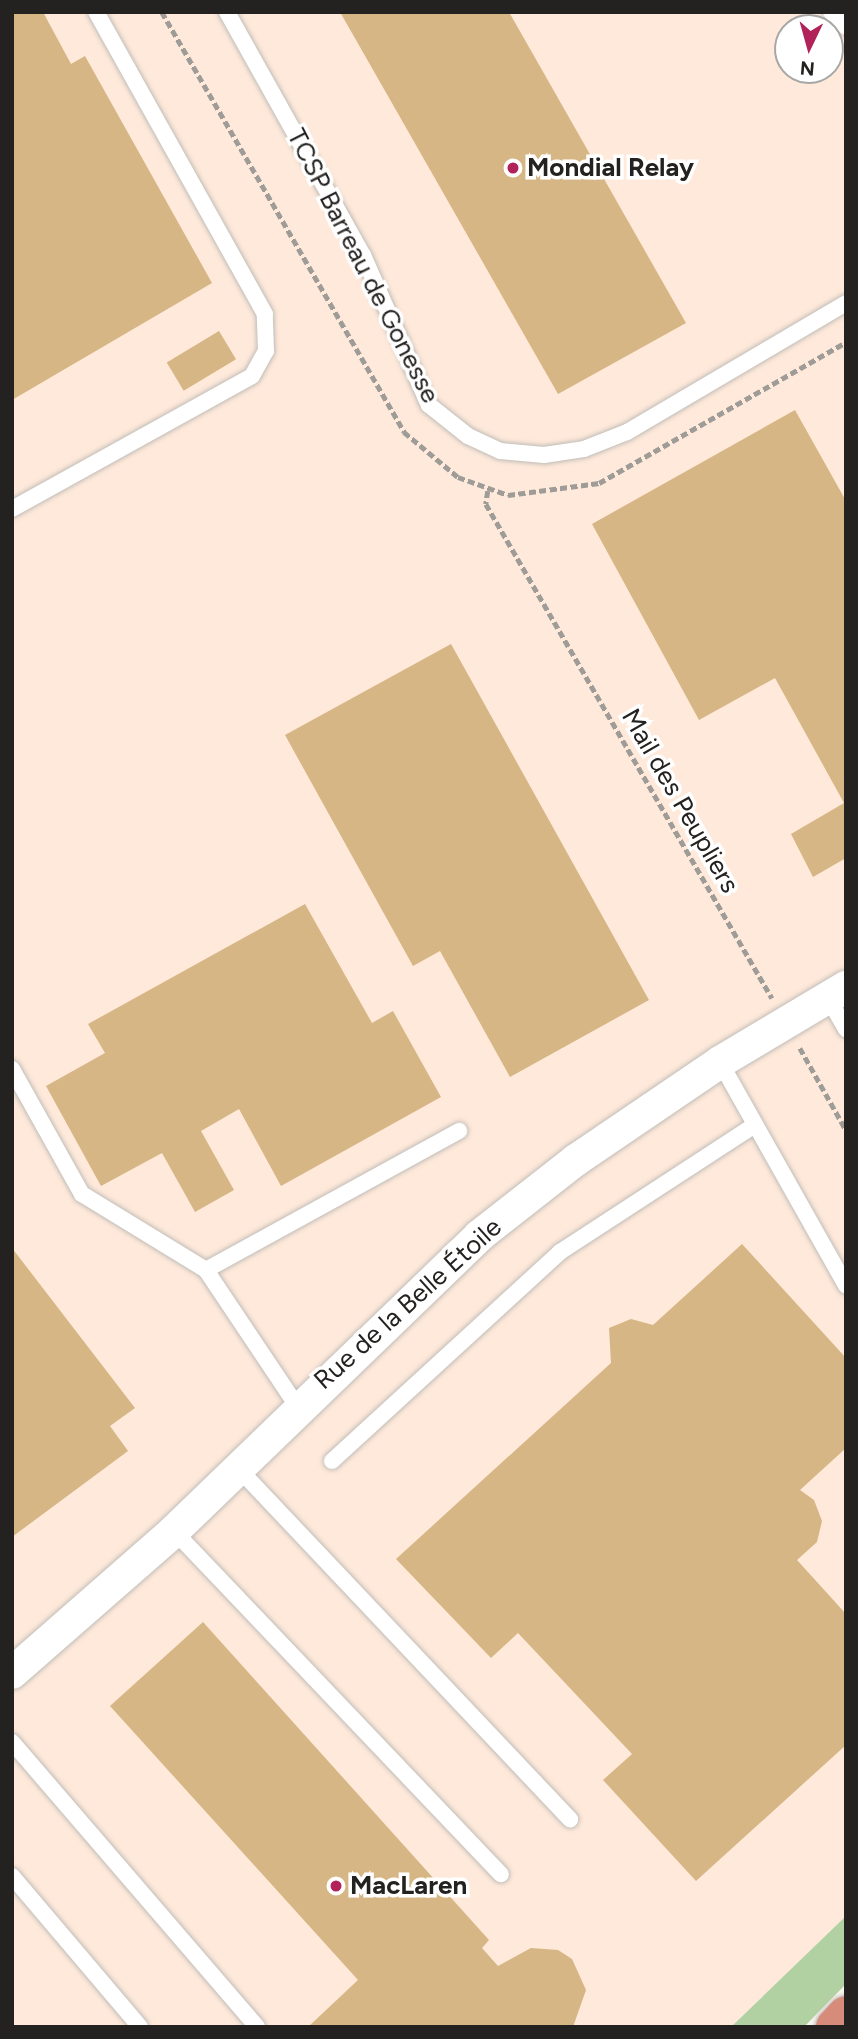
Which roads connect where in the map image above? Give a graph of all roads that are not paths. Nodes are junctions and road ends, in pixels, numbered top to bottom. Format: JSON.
{"nodes":[{"id":1,"x":96,"y":12,"type":"edge"},
{"id":2,"x":227,"y":12,"type":"edge"},
{"id":3,"x":831,"y":12,"type":"edge"},
{"id":4,"x":846,"y":27,"type":"edge"},
{"id":5,"x":846,"y":303,"type":"edge"},
{"id":6,"x":12,"y":509,"type":"edge"},
{"id":7,"x":837,"y":992,"type":"edge"},
{"id":8,"x":846,"y":1029,"type":"edge"},
{"id":9,"x":720,"y":1062,"type":"junction"},
{"id":10,"x":12,"y":1069,"type":"edge"},
{"id":11,"x":753,"y":1126,"type":"junction"},
{"id":12,"x":459,"y":1131,"type":"dead end"},
{"id":13,"x":206,"y":1270,"type":"junction"},
{"id":14,"x":846,"y":1286,"type":"edge"},
{"id":15,"x":297,"y":1406,"type":"junction"},
{"id":16,"x":332,"y":1461,"type":"dead end"},
{"id":17,"x":237,"y":1467,"type":"junction"},
{"id":18,"x":174,"y":1531,"type":"junction"},
{"id":19,"x":12,"y":1673,"type":"edge"},
{"id":20,"x":12,"y":1742,"type":"edge"},
{"id":21,"x":570,"y":1819,"type":"dead end"},
{"id":22,"x":501,"y":1874,"type":"dead end"},
{"id":23,"x":12,"y":1876,"type":"edge"},
{"id":24,"x":846,"y":2015,"type":"edge"},
{"id":25,"x":140,"y":2027,"type":"edge"},
{"id":26,"x":257,"y":2027,"type":"edge"},
{"id":27,"x":835,"y":2027,"type":"edge"}],
"edges":[{"from":1,"to":6,"type":"lane"},
{"from":2,"to":5,"type":"lane","name":"TCSP Barreau de Gonesse"},
{"from":3,"to":4,"type":"lane"},
{"from":7,"to":8,"type":"lane"},
{"from":7,"to":9,"type":"street","name":"Rue de la Belle Étoile"},
{"from":9,"to":11,"type":"lane"},
{"from":9,"to":15,"type":"street","name":"Rue de la Belle Étoile"},
{"from":10,"to":13,"type":"lane"},
{"from":11,"to":14,"type":"lane"},
{"from":11,"to":16,"type":"lane"},
{"from":12,"to":13,"type":"lane"},
{"from":13,"to":15,"type":"lane"},
{"from":15,"to":17,"type":"street","name":"Rue de la Belle Étoile"},
{"from":17,"to":18,"type":"street","name":"Rue de la Belle Étoile"},
{"from":17,"to":21,"type":"lane"},
{"from":18,"to":19,"type":"street","name":"Rue de la Belle Étoile"},
{"from":18,"to":22,"type":"lane"},
{"from":20,"to":26,"type":"lane"},
{"from":23,"to":25,"type":"lane"},
{"from":24,"to":27,"type":"highway"}]}
